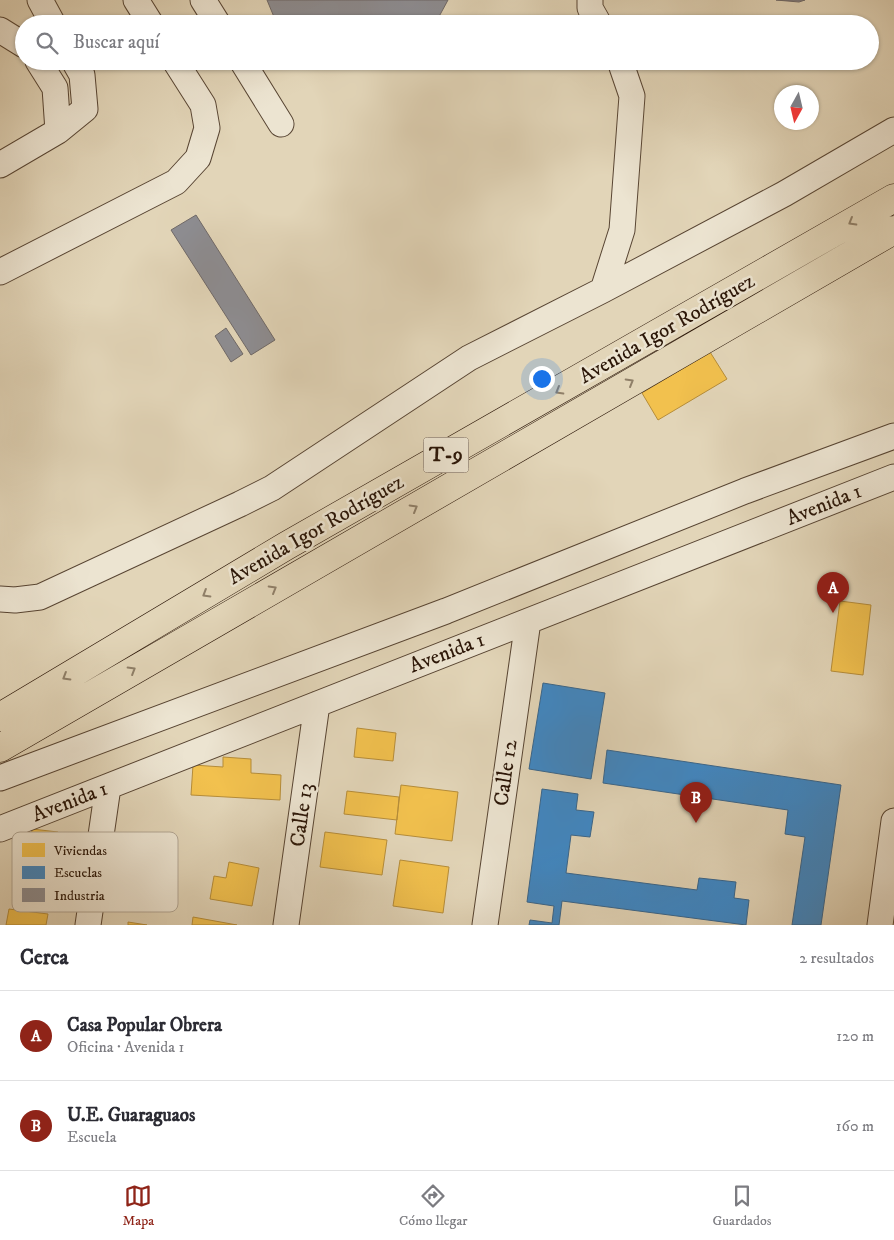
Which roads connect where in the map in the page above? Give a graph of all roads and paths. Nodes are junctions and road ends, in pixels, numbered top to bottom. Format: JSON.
{"nodes":[{"id":1,"x":40,"y":0,"type":"edge"},
{"id":2,"x":136,"y":0,"type":"edge"},
{"id":3,"x":203,"y":0,"type":"edge"},
{"id":4,"x":590,"y":0,"type":"edge"},
{"id":5,"x":48,"y":15,"type":"edge"},
{"id":6,"x":145,"y":15,"type":"edge"},
{"id":7,"x":212,"y":15,"type":"edge"},
{"id":8,"x":594,"y":15,"type":"edge"},
{"id":9,"x":0,"y":30,"type":"edge"},
{"id":10,"x":15,"y":39,"type":"edge"},
{"id":11,"x":44,"y":70,"type":"edge"},
{"id":12,"x":79,"y":70,"type":"edge"},
{"id":13,"x":181,"y":70,"type":"edge"},
{"id":14,"x":248,"y":70,"type":"edge"},
{"id":15,"x":623,"y":70,"type":"edge"},
{"id":16,"x":281,"y":124,"type":"dead end"},
{"id":17,"x":894,"y":130,"type":"edge"},
{"id":18,"x":58,"y":131,"type":"junction"},
{"id":19,"x":0,"y":165,"type":"edge"},
{"id":20,"x":894,"y":198,"type":"edge"},
{"id":21,"x":894,"y":230,"type":"edge"},
{"id":22,"x":0,"y":272,"type":"edge"},
{"id":23,"x":603,"y":290,"type":"junction"},
{"id":24,"x":894,"y":436,"type":"edge"},
{"id":25,"x":894,"y":477,"type":"edge"},
{"id":26,"x":0,"y":599,"type":"edge"},
{"id":27,"x":528,"y":622,"type":"junction"},
{"id":28,"x":317,"y":704,"type":"junction"},
{"id":29,"x":0,"y":717,"type":"edge"},
{"id":30,"x":0,"y":748,"type":"edge"},
{"id":31,"x":0,"y":778,"type":"edge"},
{"id":32,"x":108,"y":787,"type":"junction"},
{"id":33,"x":894,"y":821,"type":"edge"},
{"id":34,"x":0,"y":829,"type":"edge"},
{"id":35,"x":101,"y":832,"type":"edge"},
{"id":36,"x":90,"y":912,"type":"edge"},
{"id":37,"x":88,"y":925,"type":"edge"},
{"id":38,"x":288,"y":925,"type":"edge"},
{"id":39,"x":485,"y":925,"type":"edge"},
{"id":40,"x":880,"y":925,"type":"edge"}],
"edges":[{"from":1,"to":5,"type":"street"},
{"from":2,"to":6,"type":"street"},
{"from":3,"to":7,"type":"street"},
{"from":4,"to":8,"type":"street"},
{"from":9,"to":10,"type":"street"},
{"from":11,"to":18,"type":"street"},
{"from":12,"to":18,"type":"street"},
{"from":13,"to":22,"type":"street"},
{"from":14,"to":16,"type":"street"},
{"from":15,"to":23,"type":"street"},
{"from":17,"to":23,"type":"street"},
{"from":18,"to":19,"type":"street"},
{"from":20,"to":29,"type":"highway","name":"Avenida Igor Rodríguez","number":"T-9","one_way":true},
{"from":30,"to":21,"type":"highway","name":"Avenida Igor Rodríguez","number":"T-9","one_way":true},
{"from":23,"to":26,"type":"street"},
{"from":24,"to":31,"type":"street"},
{"from":25,"to":27,"type":"street","name":"Avenida 1"},
{"from":27,"to":28,"type":"street","name":"Avenida 1"},
{"from":27,"to":39,"type":"street","name":"Calle 12"},
{"from":28,"to":32,"type":"street","name":"Avenida 1"},
{"from":28,"to":38,"type":"street","name":"Calle 13"},
{"from":32,"to":34,"type":"street","name":"Avenida 1"},
{"from":32,"to":35,"type":"street"},
{"from":33,"to":40,"type":"street"},
{"from":36,"to":37,"type":"street"}]}
